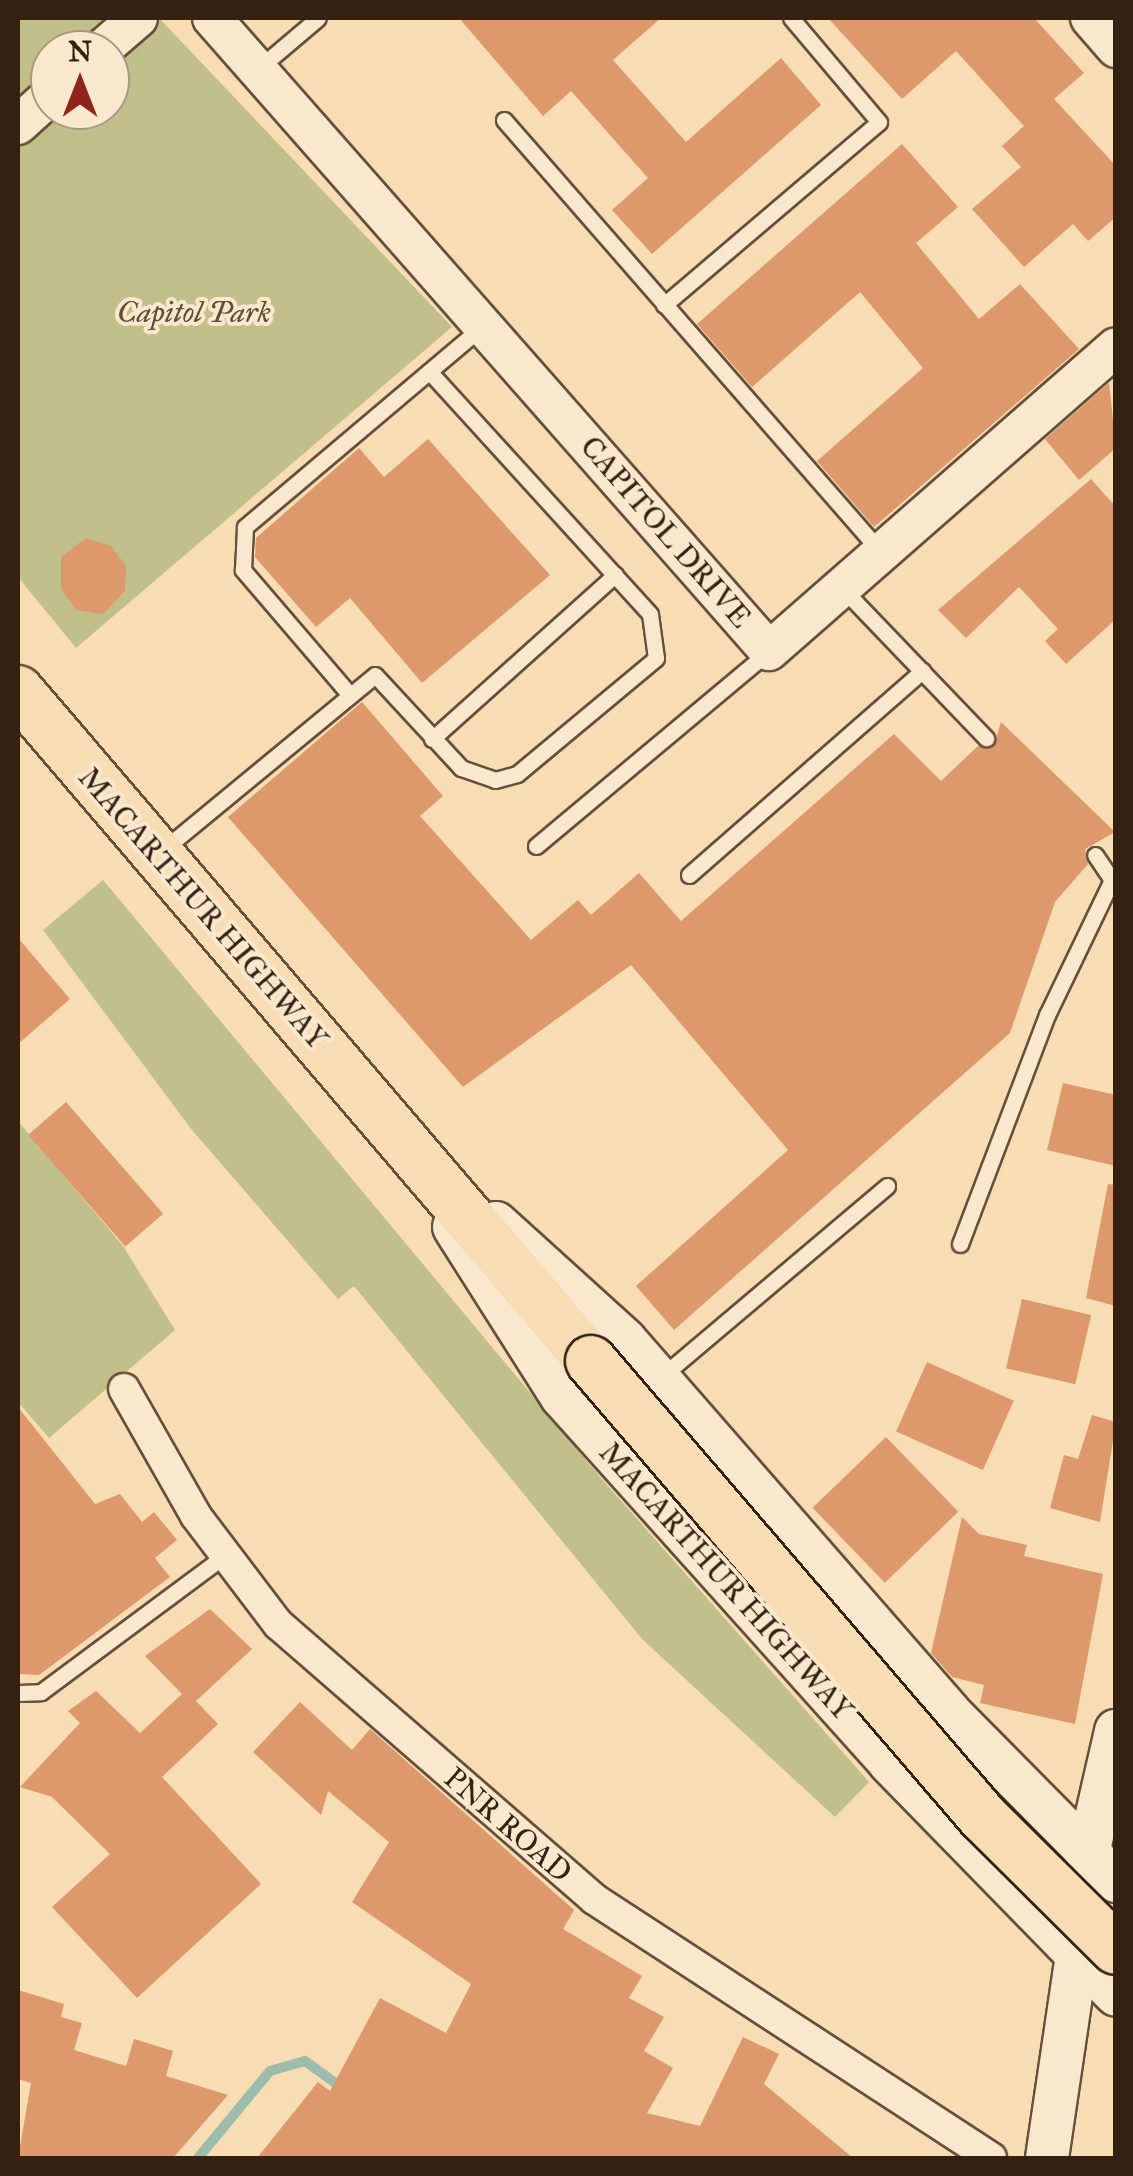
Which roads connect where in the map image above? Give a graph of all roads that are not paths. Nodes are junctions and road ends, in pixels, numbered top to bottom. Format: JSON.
{"nodes":[{"id":1,"x":212,"y":18,"type":"edge"},
{"id":2,"x":318,"y":18,"type":"edge"},
{"id":3,"x":791,"y":18,"type":"edge"},
{"id":4,"x":1090,"y":18,"type":"edge"},
{"id":5,"x":1116,"y":48,"type":"edge"},
{"id":6,"x":259,"y":68,"type":"junction"},
{"id":7,"x":504,"y":120,"type":"dead end"},
{"id":8,"x":664,"y":305,"type":"junction"},
{"id":9,"x":486,"y":324,"type":"junction"},
{"id":10,"x":1116,"y":347,"type":"edge"},
{"id":11,"x":430,"y":371,"type":"junction"},
{"id":12,"x":883,"y":554,"type":"junction"},
{"id":13,"x":615,"y":575,"type":"junction"},
{"id":14,"x":842,"y":589,"type":"junction"},
{"id":15,"x":769,"y":651,"type":"junction"},
{"id":16,"x":922,"y":671,"type":"junction"},
{"id":17,"x":18,"y":692,"type":"edge"},
{"id":18,"x":350,"y":695,"type":"junction"},
{"id":19,"x":986,"y":738,"type":"dead end"},
{"id":20,"x":432,"y":739,"type":"junction"},
{"id":21,"x":536,"y":846,"type":"dead end"},
{"id":22,"x":157,"y":855,"type":"junction"},
{"id":23,"x":1095,"y":855,"type":"dead end"},
{"id":24,"x":688,"y":875,"type":"dead end"},
{"id":25,"x":1114,"y":878,"type":"edge"},
{"id":26,"x":389,"y":1125,"type":"junction"},
{"id":27,"x":887,"y":1186,"type":"dead end"},
{"id":28,"x":960,"y":1244,"type":"dead end"},
{"id":29,"x":659,"y":1379,"type":"junction"},
{"id":30,"x":124,"y":1389,"type":"dead end"},
{"id":31,"x":224,"y":1556,"type":"junction"},
{"id":32,"x":18,"y":1692,"type":"edge"},
{"id":33,"x":1116,"y":1731,"type":"edge"},
{"id":34,"x":1086,"y":1850,"type":"junction"},
{"id":35,"x":1116,"y":1880,"type":"edge"},
{"id":36,"x":1097,"y":1956,"type":"edge"},
{"id":37,"x":1116,"y":1994,"type":"edge"},
{"id":38,"x":991,"y":2158,"type":"edge"},
{"id":39,"x":1047,"y":2158,"type":"edge"}],
"edges":[{"from":1,"to":6,"type":"street","name":"CAPITOL DRIVE"},
{"from":2,"to":6,"type":"lane"},
{"from":3,"to":8,"type":"lane"},
{"from":4,"to":5,"type":"street"},
{"from":6,"to":9,"type":"street","name":"CAPITOL DRIVE"},
{"from":7,"to":8,"type":"lane"},
{"from":8,"to":12,"type":"lane"},
{"from":9,"to":11,"type":"lane"},
{"from":9,"to":15,"type":"street","name":"CAPITOL DRIVE"},
{"from":10,"to":12,"type":"street","name":"CAPITOL DRIVE"},
{"from":11,"to":13,"type":"lane"},
{"from":11,"to":18,"type":"lane"},
{"from":12,"to":14,"type":"street","name":"CAPITOL DRIVE"},
{"from":13,"to":20,"type":"lane"},
{"from":13,"to":20,"type":"lane"},
{"from":14,"to":15,"type":"street","name":"CAPITOL DRIVE"},
{"from":14,"to":16,"type":"lane"},
{"from":15,"to":21,"type":"lane"},
{"from":16,"to":19,"type":"lane"},
{"from":16,"to":24,"type":"lane"},
{"from":17,"to":22,"type":"highway","name":"MACARTHUR HIGHWAY"},
{"from":18,"to":20,"type":"lane"},
{"from":18,"to":22,"type":"lane"},
{"from":22,"to":26,"type":"highway","name":"MACARTHUR HIGHWAY"},
{"from":23,"to":25,"type":"lane"},
{"from":25,"to":28,"type":"lane"},
{"from":26,"to":29,"type":"main road","name":"MACARTHUR HIGHWAY"},
{"from":26,"to":36,"type":"highway","name":"MACARTHUR HIGHWAY","bridge":true},
{"from":26,"to":36,"type":"main road","name":"MACARTHUR HIGHWAY"},
{"from":27,"to":29,"type":"lane"},
{"from":29,"to":34,"type":"main road","name":"MACARTHUR HIGHWAY"},
{"from":30,"to":31,"type":"street","name":"PNR ROAD"},
{"from":31,"to":32,"type":"lane"},
{"from":31,"to":38,"type":"street","name":"PNR ROAD"},
{"from":33,"to":34,"type":"main road"},
{"from":34,"to":35,"type":"main road","name":"MACARTHUR HIGHWAY"},
{"from":34,"to":36,"type":"main road"},
{"from":36,"to":37,"type":"main road","name":"MACARTHUR HIGHWAY"},
{"from":36,"to":39,"type":"main road"}]}
